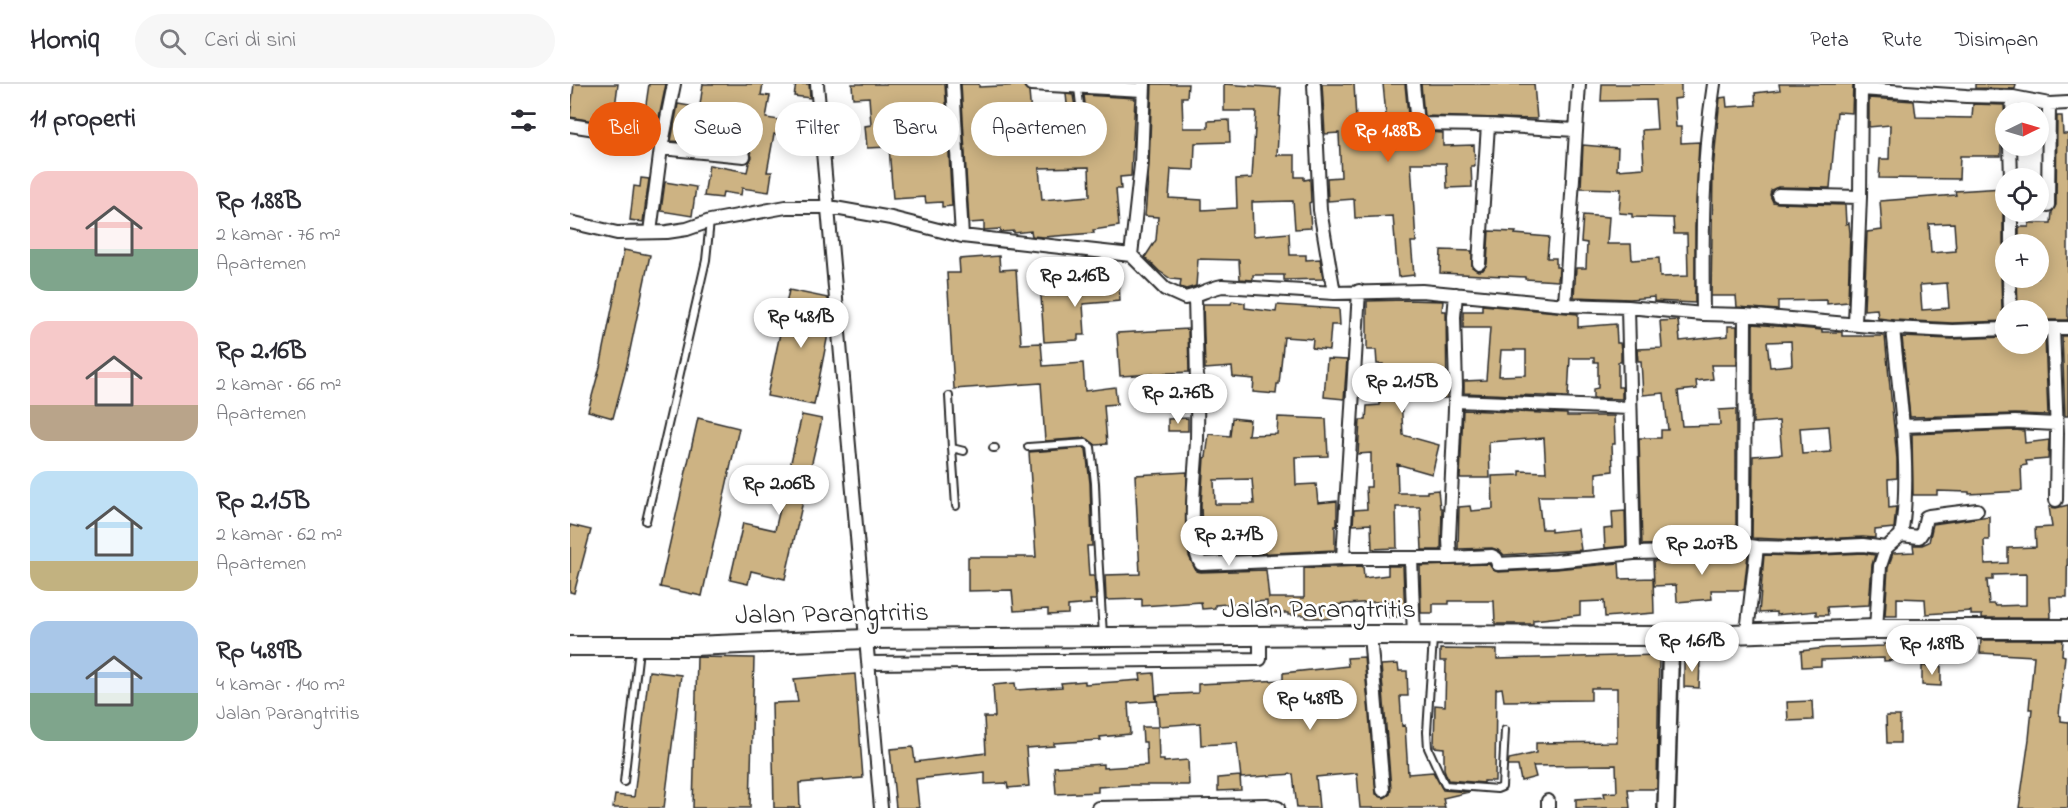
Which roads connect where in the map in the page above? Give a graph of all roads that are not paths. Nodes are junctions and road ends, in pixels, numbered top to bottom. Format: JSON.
{"nodes":[{"id":1,"x":674,"y":84,"type":"edge"},
{"id":2,"x":817,"y":84,"type":"edge"},
{"id":3,"x":953,"y":84,"type":"edge"},
{"id":4,"x":1031,"y":84,"type":"edge"},
{"id":5,"x":1314,"y":84,"type":"edge"},
{"id":6,"x":1413,"y":84,"type":"edge"},
{"id":7,"x":1579,"y":84,"type":"edge"},
{"id":8,"x":1714,"y":84,"type":"edge"},
{"id":9,"x":1861,"y":86,"type":"edge"},
{"id":10,"x":1144,"y":87,"type":"edge"},
{"id":11,"x":1078,"y":88,"type":"junction"},
{"id":12,"x":1966,"y":90,"type":"edge"},
{"id":13,"x":2013,"y":97,"type":"junction"},
{"id":14,"x":1080,"y":102,"type":"edge"},
{"id":15,"x":2013,"y":102,"type":"edge"},
{"id":16,"x":2039,"y":102,"type":"edge"},
{"id":17,"x":2068,"y":103,"type":"edge"},
{"id":18,"x":2049,"y":104,"type":"edge"},
{"id":19,"x":570,"y":125,"type":"edge"},
{"id":20,"x":1488,"y":125,"type":"junction"},
{"id":21,"x":588,"y":127,"type":"edge"},
{"id":22,"x":1576,"y":130,"type":"junction"},
{"id":23,"x":661,"y":148,"type":"joint"},
{"id":24,"x":673,"y":149,"type":"edge"},
{"id":25,"x":660,"y":156,"type":"edge"},
{"id":26,"x":1778,"y":195,"type":"dead end"},
{"id":27,"x":1860,"y":196,"type":"junction"},
{"id":28,"x":829,"y":207,"type":"junction"},
{"id":29,"x":710,"y":221,"type":"junction"},
{"id":30,"x":570,"y":222,"type":"edge"},
{"id":31,"x":650,"y":232,"type":"junction"},
{"id":32,"x":962,"y":236,"type":"junction"},
{"id":33,"x":1131,"y":255,"type":"junction"},
{"id":34,"x":1479,"y":263,"type":"dead end"},
{"id":35,"x":1359,"y":291,"type":"junction"},
{"id":36,"x":1334,"y":293,"type":"junction"},
{"id":37,"x":1456,"y":294,"type":"junction"},
{"id":38,"x":1195,"y":296,"type":"junction"},
{"id":39,"x":1565,"y":305,"type":"junction"},
{"id":40,"x":1628,"y":307,"type":"junction"},
{"id":41,"x":1703,"y":314,"type":"junction"},
{"id":42,"x":1745,"y":315,"type":"junction"},
{"id":43,"x":1856,"y":323,"type":"junction"},
{"id":44,"x":1893,"y":328,"type":"junction"},
{"id":45,"x":2049,"y":328,"type":"edge"},
{"id":46,"x":2054,"y":328,"type":"junction"},
{"id":47,"x":2068,"y":328,"type":"edge"},
{"id":48,"x":1995,"y":329,"type":"edge"},
{"id":49,"x":949,"y":396,"type":"dead end"},
{"id":50,"x":1455,"y":401,"type":"junction"},
{"id":51,"x":1630,"y":408,"type":"junction"},
{"id":52,"x":1902,"y":426,"type":"junction"},
{"id":53,"x":2060,"y":430,"type":"edge"},
{"id":54,"x":1028,"y":447,"type":"dead end"},
{"id":55,"x":952,"y":448,"type":"junction"},
{"id":56,"x":964,"y":451,"type":"dead end"},
{"id":57,"x":2056,"y":500,"type":"dead end"},
{"id":58,"x":956,"y":506,"type":"dead end"},
{"id":59,"x":1977,"y":510,"type":"dead end"},
{"id":60,"x":646,"y":521,"type":"dead end"},
{"id":61,"x":1901,"y":535,"type":"junction"},
{"id":62,"x":1750,"y":546,"type":"junction"},
{"id":63,"x":1886,"y":548,"type":"junction"},
{"id":64,"x":1634,"y":553,"type":"junction"},
{"id":65,"x":1343,"y":558,"type":"junction"},
{"id":66,"x":1411,"y":558,"type":"junction"},
{"id":67,"x":1450,"y":558,"type":"junction"},
{"id":68,"x":1876,"y":628,"type":"junction"},
{"id":69,"x":2068,"y":629,"type":"edge"},
{"id":70,"x":1747,"y":632,"type":"junction"},
{"id":71,"x":1370,"y":635,"type":"junction"},
{"id":72,"x":1414,"y":636,"type":"junction"},
{"id":73,"x":1433,"y":636,"type":"junction"},
{"id":74,"x":1671,"y":636,"type":"junction"},
{"id":75,"x":1260,"y":637,"type":"junction"},
{"id":76,"x":866,"y":639,"type":"junction"},
{"id":77,"x":1104,"y":639,"type":"junction"},
{"id":78,"x":639,"y":645,"type":"junction"},
{"id":79,"x":570,"y":646,"type":"edge"},
{"id":80,"x":868,"y":663,"type":"junction"},
{"id":81,"x":1504,"y":730,"type":"dead end"},
{"id":82,"x":624,"y":782,"type":"dead end"},
{"id":83,"x":1383,"y":790,"type":"dead end"},
{"id":84,"x":881,"y":808,"type":"edge"},
{"id":85,"x":1098,"y":808,"type":"edge"},
{"id":86,"x":1117,"y":808,"type":"edge"},
{"id":87,"x":1278,"y":808,"type":"edge"},
{"id":88,"x":1666,"y":808,"type":"edge"}],
"edges":[{"from":1,"to":23,"type":"street"},
{"from":2,"to":28,"type":"street"},
{"from":3,"to":32,"type":"street"},
{"from":4,"to":11,"type":"street"},
{"from":5,"to":36,"type":"street"},
{"from":6,"to":20,"type":"street"},
{"from":7,"to":22,"type":"street"},
{"from":8,"to":41,"type":"street"},
{"from":9,"to":12,"type":"street"},
{"from":9,"to":27,"type":"street"},
{"from":10,"to":11,"type":"street"},
{"from":10,"to":33,"type":"street"},
{"from":11,"to":14,"type":"lane"},
{"from":12,"to":13,"type":"street"},
{"from":13,"to":15,"type":"street"},
{"from":13,"to":16,"type":"street"},
{"from":17,"to":18,"type":"street"},
{"from":19,"to":21,"type":"street"},
{"from":20,"to":22,"type":"street"},
{"from":20,"to":34,"type":"street"},
{"from":22,"to":39,"type":"street"},
{"from":23,"to":24,"type":"street"},
{"from":25,"to":31,"type":"street"},
{"from":26,"to":27,"type":"street"},
{"from":27,"to":43,"type":"street"},
{"from":28,"to":29,"type":"street"},
{"from":28,"to":32,"type":"street"},
{"from":28,"to":76,"type":"street"},
{"from":29,"to":31,"type":"street"},
{"from":29,"to":60,"type":"lane"},
{"from":30,"to":31,"type":"street"},
{"from":32,"to":33,"type":"street"},
{"from":33,"to":38,"type":"street"},
{"from":35,"to":36,"type":"street"},
{"from":35,"to":37,"type":"street"},
{"from":35,"to":65,"type":"street"},
{"from":36,"to":38,"type":"street"},
{"from":37,"to":39,"type":"street"},
{"from":37,"to":50,"type":"street"},
{"from":38,"to":65,"type":"street"},
{"from":39,"to":40,"type":"street"},
{"from":40,"to":41,"type":"street"},
{"from":40,"to":51,"type":"street"},
{"from":41,"to":42,"type":"street"},
{"from":42,"to":43,"type":"street"},
{"from":42,"to":62,"type":"street"},
{"from":43,"to":44,"type":"street"},
{"from":44,"to":48,"type":"street"},
{"from":44,"to":52,"type":"street"},
{"from":45,"to":46,"type":"street"},
{"from":46,"to":47,"type":"street"},
{"from":46,"to":53,"type":"street"},
{"from":49,"to":55,"type":"lane"},
{"from":50,"to":51,"type":"street"},
{"from":50,"to":67,"type":"street"},
{"from":51,"to":64,"type":"street"},
{"from":52,"to":53,"type":"street"},
{"from":52,"to":61,"type":"street"},
{"from":53,"to":57,"type":"street"},
{"from":54,"to":77,"type":"lane"},
{"from":55,"to":56,"type":"lane"},
{"from":55,"to":58,"type":"lane"},
{"from":59,"to":61,"type":"street"},
{"from":61,"to":63,"type":"street"},
{"from":62,"to":63,"type":"street"},
{"from":62,"to":64,"type":"street"},
{"from":62,"to":70,"type":"street"},
{"from":63,"to":68,"type":"street"},
{"from":64,"to":67,"type":"street"},
{"from":65,"to":66,"type":"street"},
{"from":66,"to":67,"type":"street"},
{"from":66,"to":72,"type":"street"},
{"from":68,"to":69,"type":"main road","name":"Jalan Parangtritis"},
{"from":68,"to":70,"type":"main road","name":"Jalan Parangtritis"},
{"from":70,"to":74,"type":"main road","name":"Jalan Parangtritis"},
{"from":71,"to":72,"type":"main road","name":"Jalan Parangtritis"},
{"from":71,"to":75,"type":"main road","name":"Jalan Parangtritis"},
{"from":71,"to":83,"type":"street"},
{"from":72,"to":73,"type":"main road","name":"Jalan Parangtritis"},
{"from":73,"to":74,"type":"main road","name":"Jalan Parangtritis"},
{"from":73,"to":81,"type":"lane"},
{"from":74,"to":88,"type":"street"},
{"from":75,"to":77,"type":"main road","name":"Jalan Parangtritis"},
{"from":75,"to":80,"type":"street"},
{"from":76,"to":77,"type":"main road","name":"Jalan Parangtritis"},
{"from":76,"to":78,"type":"main road","name":"Jalan Parangtritis"},
{"from":76,"to":80,"type":"street"},
{"from":78,"to":79,"type":"main road","name":"Jalan Parangtritis"},
{"from":78,"to":82,"type":"lane"},
{"from":80,"to":84,"type":"street"},
{"from":85,"to":86,"type":"street"},
{"from":86,"to":87,"type":"street"}]}
